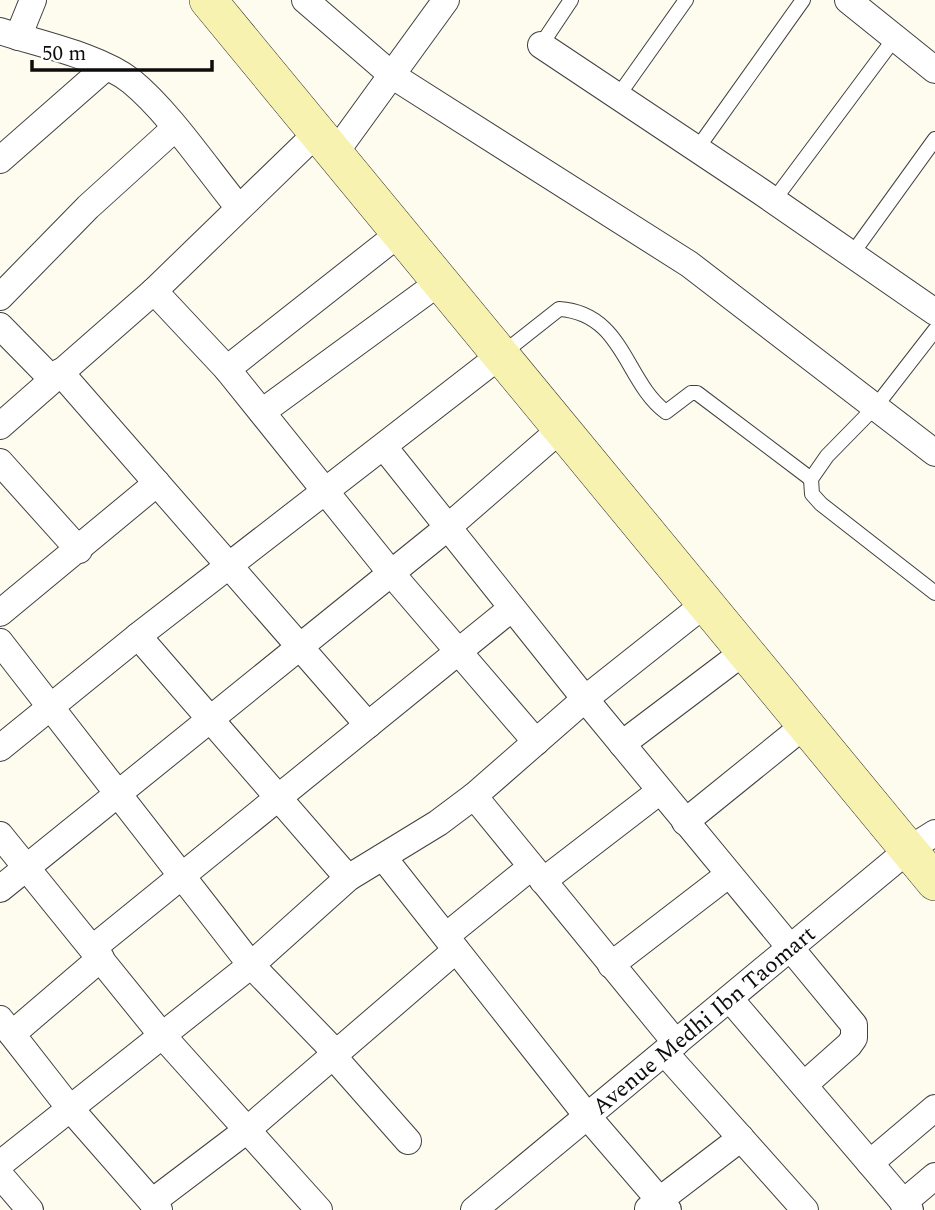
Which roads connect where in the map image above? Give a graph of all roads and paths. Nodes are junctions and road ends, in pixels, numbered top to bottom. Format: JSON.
{"nodes":[{"id":1,"x":33,"y":0,"type":"edge"},
{"id":2,"x":183,"y":0,"type":"edge"},
{"id":3,"x":208,"y":0,"type":"edge"},
{"id":4,"x":446,"y":0,"type":"edge"},
{"id":5,"x":571,"y":0,"type":"edge"},
{"id":6,"x":686,"y":0,"type":"edge"},
{"id":7,"x":803,"y":0,"type":"edge"},
{"id":8,"x":848,"y":0,"type":"edge"},
{"id":9,"x":318,"y":4,"type":"edge"},
{"id":10,"x":9,"y":34,"type":"edge"},
{"id":11,"x":894,"y":39,"type":"junction"},
{"id":12,"x":541,"y":45,"type":"joint"},
{"id":13,"x":249,"y":47,"type":"junction"},
{"id":14,"x":106,"y":67,"type":"junction"},
{"id":15,"x":935,"y":69,"type":"edge"},
{"id":16,"x":393,"y":76,"type":"junction"},
{"id":17,"x":618,"y":96,"type":"junction"},
{"id":18,"x":174,"y":129,"type":"junction"},
{"id":19,"x":935,"y":139,"type":"edge"},
{"id":20,"x":327,"y":143,"type":"junction"},
{"id":21,"x":697,"y":149,"type":"junction"},
{"id":22,"x":4,"y":153,"type":"edge"},
{"id":23,"x":774,"y":200,"type":"junction"},
{"id":24,"x":239,"y":208,"type":"junction"},
{"id":25,"x":401,"y":232,"type":"junction"},
{"id":26,"x":852,"y":254,"type":"junction"},
{"id":27,"x":441,"y":281,"type":"junction"},
{"id":28,"x":154,"y":291,"type":"junction"},
{"id":29,"x":0,"y":297,"type":"edge"},
{"id":30,"x":935,"y":312,"type":"edge"},
{"id":31,"x":0,"y":326,"type":"edge"},
{"id":32,"x":935,"y":330,"type":"edge"},
{"id":33,"x":502,"y":354,"type":"junction"},
{"id":34,"x":227,"y":369,"type":"junction"},
{"id":35,"x":56,"y":376,"type":"junction"},
{"id":36,"x":876,"y":406,"type":"junction"},
{"id":37,"x":261,"y":412,"type":"junction"},
{"id":38,"x":0,"y":426,"type":"edge"},
{"id":39,"x":562,"y":428,"type":"junction"},
{"id":40,"x":384,"y":447,"type":"junction"},
{"id":41,"x":935,"y":453,"type":"edge"},
{"id":42,"x":0,"y":462,"type":"edge"},
{"id":43,"x":811,"y":479,"type":"junction"},
{"id":44,"x":158,"y":483,"type":"junction"},
{"id":45,"x":325,"y":492,"type":"junction"},
{"id":46,"x":447,"y":528,"type":"junction"},
{"id":47,"x":79,"y":550,"type":"junction"},
{"id":48,"x":230,"y":565,"type":"junction"},
{"id":49,"x":391,"y":573,"type":"junction"},
{"id":50,"x":935,"y":593,"type":"edge"},
{"id":51,"x":4,"y":602,"type":"edge"},
{"id":52,"x":706,"y":603,"type":"junction"},
{"id":53,"x":512,"y":608,"type":"junction"},
{"id":54,"x":138,"y":636,"type":"junction"},
{"id":55,"x":0,"y":642,"type":"edge"},
{"id":56,"x":300,"y":647,"type":"junction"},
{"id":57,"x":745,"y":651,"type":"junction"},
{"id":58,"x":459,"y":652,"type":"junction"},
{"id":59,"x":585,"y":699,"type":"junction"},
{"id":60,"x":50,"y":706,"type":"junction"},
{"id":61,"x":208,"y":719,"type":"junction"},
{"id":62,"x":368,"y":725,"type":"junction"},
{"id":63,"x":805,"y":725,"type":"junction"},
{"id":64,"x":536,"y":742,"type":"junction"},
{"id":65,"x":622,"y":744,"type":"junction"},
{"id":66,"x":0,"y":748,"type":"edge"},
{"id":67,"x":660,"y":790,"type":"junction"},
{"id":68,"x":119,"y":791,"type":"junction"},
{"id":69,"x":474,"y":796,"type":"junction"},
{"id":70,"x":278,"y":797,"type":"junction"},
{"id":71,"x":685,"y":822,"type":"junction"},
{"id":72,"x":0,"y":835,"type":"edge"},
{"id":73,"x":921,"y":842,"type":"edge"},
{"id":74,"x":383,"y":857,"type":"junction"},
{"id":75,"x":28,"y":866,"type":"junction"},
{"id":76,"x":537,"y":874,"type":"junction"},
{"id":77,"x":729,"y":875,"type":"junction"},
{"id":78,"x":183,"y":876,"type":"junction"},
{"id":79,"x":348,"y":878,"type":"junction"},
{"id":80,"x":935,"y":882,"type":"edge"},
{"id":81,"x":0,"y":889,"type":"edge"},
{"id":82,"x":451,"y":943,"type":"junction"},
{"id":83,"x":789,"y":949,"type":"junction"},
{"id":84,"x":97,"y":953,"type":"junction"},
{"id":85,"x":251,"y":965,"type":"junction"},
{"id":86,"x":611,"y":965,"type":"junction"},
{"id":87,"x":730,"y":999,"type":"junction"},
{"id":88,"x":4,"y":1026,"type":"edge"},
{"id":89,"x":162,"y":1034,"type":"junction"},
{"id":90,"x":671,"y":1048,"type":"junction"},
{"id":91,"x":334,"y":1055,"type":"junction"},
{"id":92,"x":804,"y":1085,"type":"junction"},
{"id":93,"x":68,"y":1107,"type":"junction"},
{"id":94,"x":935,"y":1108,"type":"edge"},
{"id":95,"x":588,"y":1117,"type":"junction"},
{"id":96,"x":247,"y":1130,"type":"junction"},
{"id":97,"x":741,"y":1138,"type":"junction"},
{"id":98,"x":408,"y":1141,"type":"dead end"},
{"id":99,"x":870,"y":1163,"type":"junction"},
{"id":100,"x":0,"y":1164,"type":"edge"},
{"id":101,"x":0,"y":1175,"type":"edge"},
{"id":102,"x":935,"y":1176,"type":"edge"},
{"id":103,"x":155,"y":1206,"type":"edge"},
{"id":104,"x":906,"y":1206,"type":"edge"},
{"id":105,"x":659,"y":1207,"type":"edge"},
{"id":106,"x":30,"y":1210,"type":"edge"},
{"id":107,"x":319,"y":1210,"type":"edge"},
{"id":108,"x":474,"y":1210,"type":"edge"},
{"id":109,"x":806,"y":1210,"type":"edge"}],
"edges":[{"from":1,"to":10,"type":"street"},
{"from":2,"to":13,"type":"main road"},
{"from":3,"to":13,"type":"main road"},
{"from":4,"to":16,"type":"street"},
{"from":5,"to":12,"type":"lane"},
{"from":6,"to":17,"type":"lane"},
{"from":7,"to":21,"type":"lane"},
{"from":8,"to":11,"type":"street"},
{"from":9,"to":16,"type":"street"},
{"from":10,"to":14,"type":"street"},
{"from":11,"to":15,"type":"street"},
{"from":11,"to":23,"type":"lane"},
{"from":12,"to":17,"type":"street"},
{"from":13,"to":20,"type":"main road"},
{"from":14,"to":18,"type":"street"},
{"from":14,"to":22,"type":"street"},
{"from":16,"to":20,"type":"street"},
{"from":16,"to":36,"type":"street"},
{"from":17,"to":21,"type":"street"},
{"from":18,"to":24,"type":"street"},
{"from":18,"to":29,"type":"street"},
{"from":19,"to":26,"type":"lane"},
{"from":20,"to":24,"type":"street"},
{"from":20,"to":25,"type":"main road"},
{"from":21,"to":23,"type":"street"},
{"from":23,"to":26,"type":"street"},
{"from":24,"to":28,"type":"street"},
{"from":25,"to":27,"type":"main road"},
{"from":25,"to":34,"type":"street"},
{"from":26,"to":30,"type":"street"},
{"from":27,"to":33,"type":"main road"},
{"from":27,"to":37,"type":"street"},
{"from":28,"to":34,"type":"street"},
{"from":28,"to":35,"type":"street"},
{"from":31,"to":35,"type":"street"},
{"from":32,"to":36,"type":"lane"},
{"from":33,"to":39,"type":"main road"},
{"from":33,"to":40,"type":"street"},
{"from":33,"to":43,"type":"lane"},
{"from":34,"to":37,"type":"street"},
{"from":35,"to":38,"type":"street"},
{"from":35,"to":44,"type":"street"},
{"from":36,"to":41,"type":"street"},
{"from":36,"to":43,"type":"lane"},
{"from":37,"to":45,"type":"street"},
{"from":39,"to":46,"type":"street"},
{"from":39,"to":52,"type":"main road"},
{"from":40,"to":45,"type":"street"},
{"from":40,"to":46,"type":"street"},
{"from":42,"to":47,"type":"street"},
{"from":43,"to":50,"type":"lane"},
{"from":44,"to":47,"type":"street"},
{"from":44,"to":48,"type":"street"},
{"from":45,"to":48,"type":"street"},
{"from":45,"to":49,"type":"street"},
{"from":46,"to":49,"type":"street"},
{"from":46,"to":53,"type":"street"},
{"from":47,"to":51,"type":"street"},
{"from":48,"to":54,"type":"street"},
{"from":48,"to":56,"type":"street"},
{"from":49,"to":56,"type":"street"},
{"from":49,"to":58,"type":"street"},
{"from":52,"to":57,"type":"main road"},
{"from":52,"to":59,"type":"street"},
{"from":53,"to":58,"type":"street"},
{"from":53,"to":59,"type":"street"},
{"from":54,"to":60,"type":"street"},
{"from":54,"to":61,"type":"street"},
{"from":55,"to":60,"type":"street"},
{"from":56,"to":61,"type":"street"},
{"from":56,"to":62,"type":"street"},
{"from":57,"to":63,"type":"main road"},
{"from":57,"to":65,"type":"street"},
{"from":58,"to":62,"type":"street"},
{"from":58,"to":64,"type":"street"},
{"from":59,"to":64,"type":"street"},
{"from":59,"to":65,"type":"street"},
{"from":60,"to":66,"type":"street"},
{"from":60,"to":68,"type":"street"},
{"from":61,"to":68,"type":"street"},
{"from":61,"to":70,"type":"street"},
{"from":62,"to":70,"type":"street"},
{"from":63,"to":71,"type":"street"},
{"from":63,"to":73,"type":"main road"},
{"from":64,"to":69,"type":"street"},
{"from":65,"to":67,"type":"street"},
{"from":67,"to":71,"type":"street"},
{"from":67,"to":76,"type":"street"},
{"from":68,"to":75,"type":"street"},
{"from":68,"to":78,"type":"street"},
{"from":69,"to":74,"type":"street"},
{"from":69,"to":76,"type":"street"},
{"from":70,"to":78,"type":"street"},
{"from":70,"to":79,"type":"street"},
{"from":71,"to":77,"type":"street"},
{"from":72,"to":75,"type":"street"},
{"from":73,"to":80,"type":"main road"},
{"from":73,"to":83,"type":"street","name":"Avenue Medhi Ibn Taomart"},
{"from":74,"to":79,"type":"street"},
{"from":74,"to":82,"type":"street"},
{"from":75,"to":81,"type":"street"},
{"from":75,"to":84,"type":"street"},
{"from":76,"to":82,"type":"street"},
{"from":76,"to":86,"type":"street"},
{"from":77,"to":83,"type":"street"},
{"from":77,"to":86,"type":"street"},
{"from":78,"to":84,"type":"street"},
{"from":78,"to":85,"type":"street"},
{"from":79,"to":85,"type":"street"},
{"from":82,"to":91,"type":"street"},
{"from":82,"to":95,"type":"street"},
{"from":83,"to":87,"type":"street","name":"Avenue Medhi Ibn Taomart"},
{"from":83,"to":92,"type":"street"},
{"from":84,"to":88,"type":"street"},
{"from":84,"to":89,"type":"street"},
{"from":85,"to":89,"type":"street"},
{"from":85,"to":91,"type":"street"},
{"from":86,"to":90,"type":"street"},
{"from":87,"to":90,"type":"street","name":"Avenue Medhi Ibn Taomart"},
{"from":87,"to":92,"type":"street"},
{"from":88,"to":93,"type":"street"},
{"from":89,"to":93,"type":"street"},
{"from":89,"to":96,"type":"street"},
{"from":90,"to":95,"type":"street","name":"Avenue Medhi Ibn Taomart"},
{"from":90,"to":97,"type":"street"},
{"from":91,"to":96,"type":"street"},
{"from":91,"to":98,"type":"street"},
{"from":92,"to":99,"type":"street"},
{"from":93,"to":100,"type":"street"},
{"from":93,"to":103,"type":"street"},
{"from":94,"to":99,"type":"street"},
{"from":95,"to":105,"type":"street"},
{"from":95,"to":108,"type":"street","name":"Avenue Medhi Ibn Taomart"},
{"from":96,"to":103,"type":"street"},
{"from":96,"to":107,"type":"street"},
{"from":97,"to":105,"type":"street"},
{"from":97,"to":109,"type":"street"},
{"from":99,"to":104,"type":"street"},
{"from":101,"to":106,"type":"street"},
{"from":102,"to":104,"type":"street"}]}
